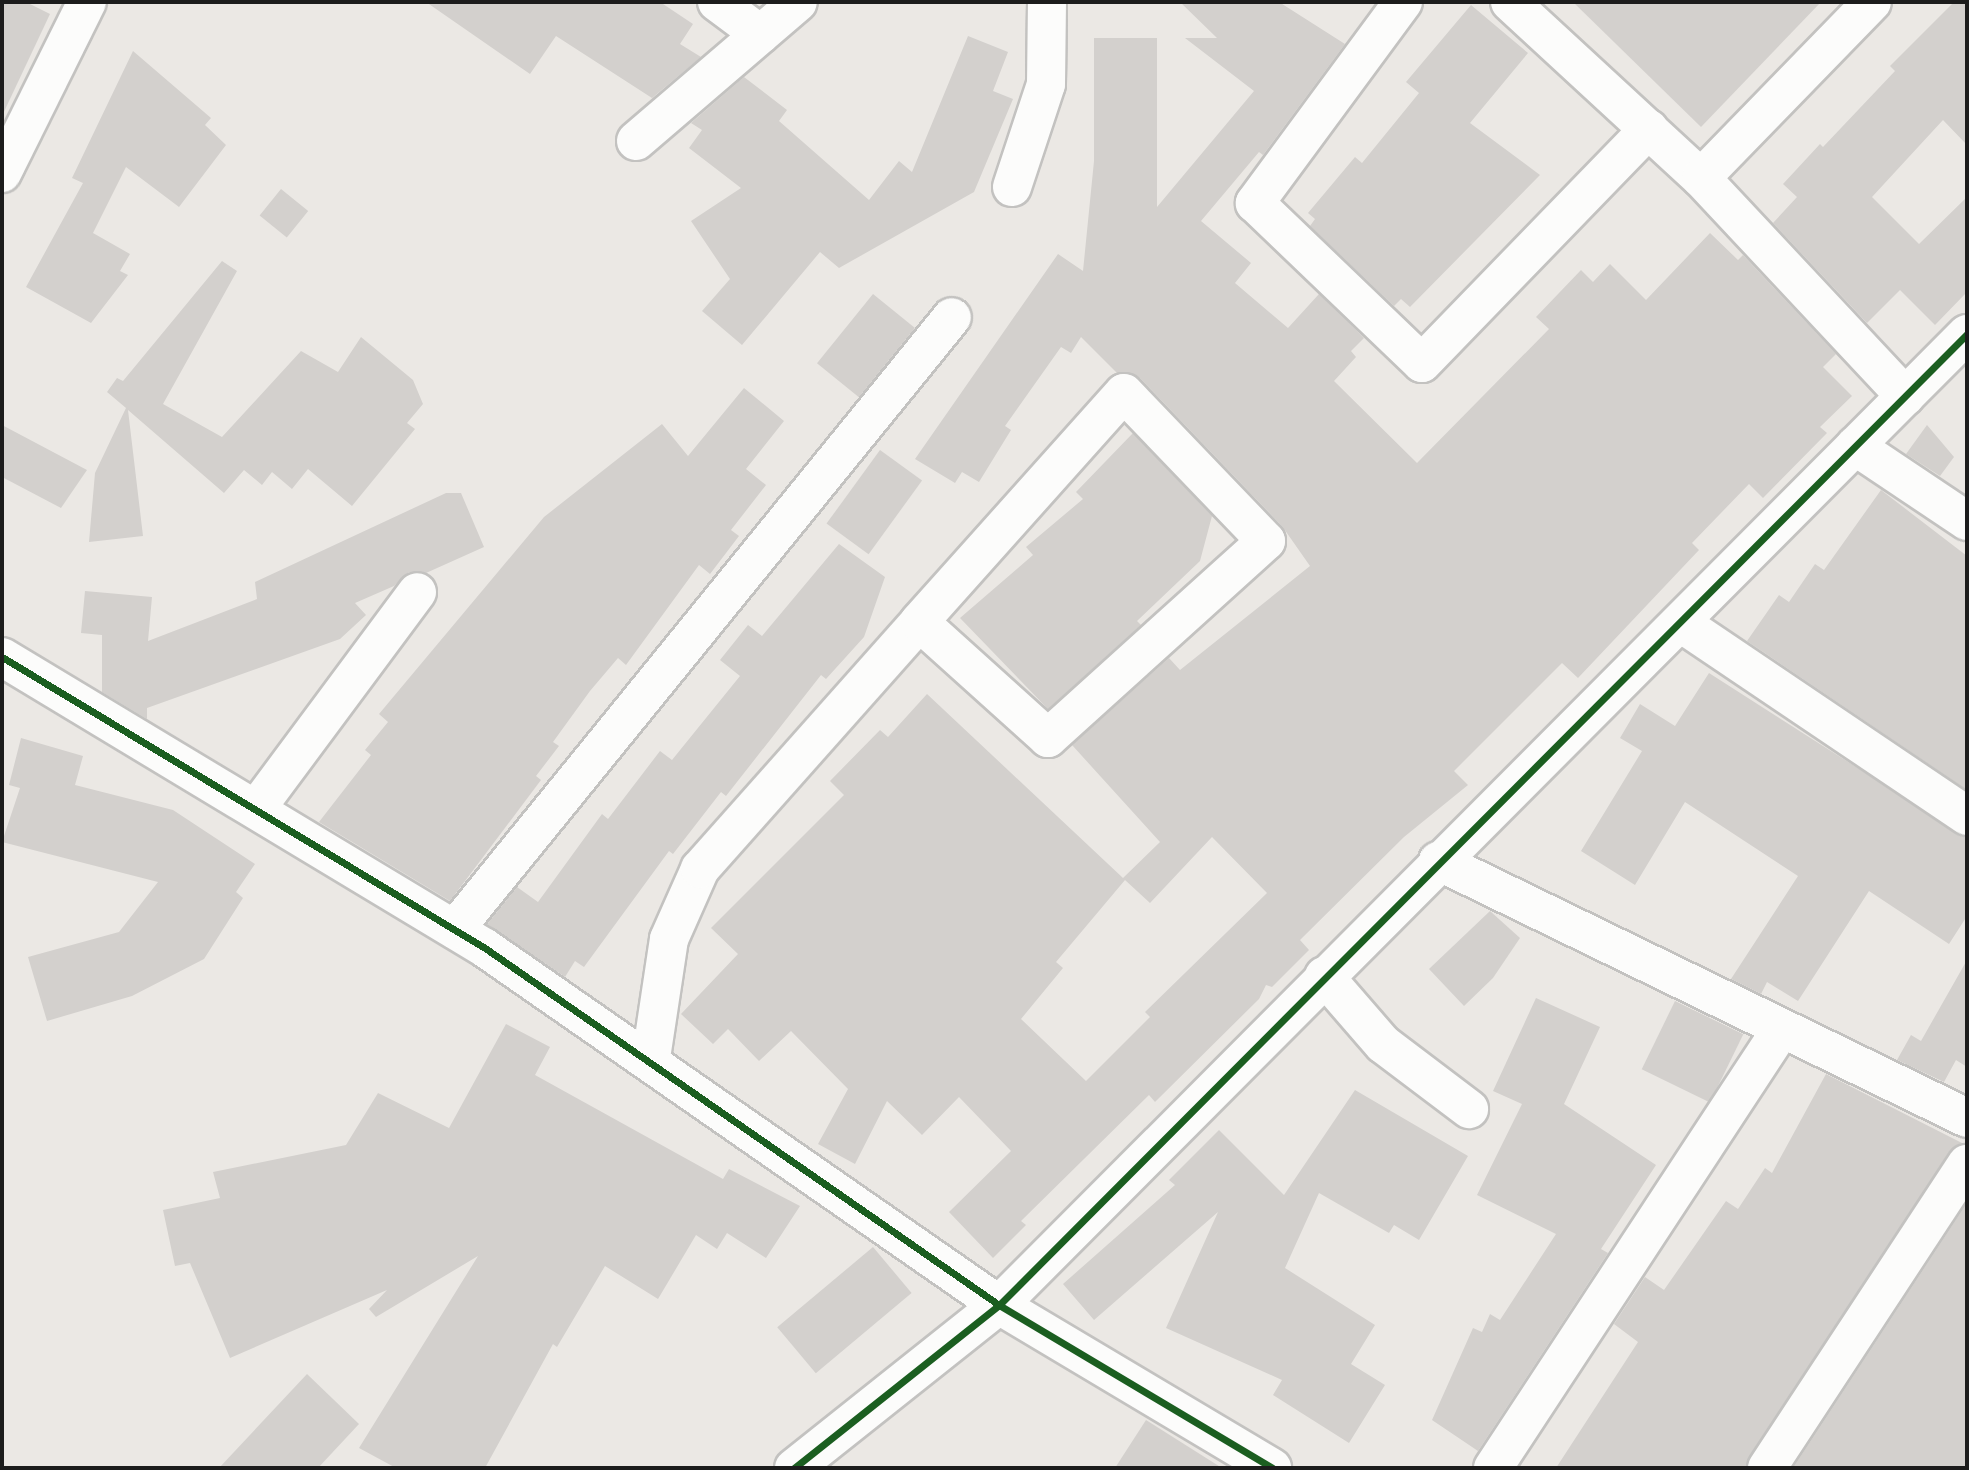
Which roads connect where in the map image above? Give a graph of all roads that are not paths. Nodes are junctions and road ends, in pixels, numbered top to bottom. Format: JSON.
{"nodes":[{"id":1,"x":87,"y":2,"type":"edge"},
{"id":2,"x":717,"y":2,"type":"edge"},
{"id":3,"x":798,"y":2,"type":"edge"},
{"id":4,"x":1047,"y":2,"type":"edge"},
{"id":5,"x":1403,"y":2,"type":"edge"},
{"id":6,"x":1510,"y":2,"type":"edge"},
{"id":7,"x":1861,"y":5,"type":"edge"},
{"id":8,"x":760,"y":34,"type":"junction"},
{"id":9,"x":1649,"y":128,"type":"junction"},
{"id":10,"x":636,"y":141,"type":"dead end"},
{"id":11,"x":2,"y":173,"type":"edge"},
{"id":12,"x":1701,"y":178,"type":"junction"},
{"id":13,"x":1012,"y":187,"type":"dead end"},
{"id":14,"x":952,"y":317,"type":"dead end"},
{"id":15,"x":1967,"y":334,"type":"edge"},
{"id":16,"x":1905,"y":396,"type":"junction"},
{"id":17,"x":1855,"y":446,"type":"junction"},
{"id":18,"x":1967,"y":521,"type":"edge"},
{"id":19,"x":417,"y":592,"type":"dead end"},
{"id":20,"x":919,"y":622,"type":"junction"},
{"id":21,"x":1681,"y":623,"type":"junction"},
{"id":22,"x":2,"y":656,"type":"edge"},
{"id":23,"x":256,"y":809,"type":"junction"},
{"id":24,"x":1967,"y":816,"type":"edge"},
{"id":25,"x":1438,"y":861,"type":"junction"},
{"id":26,"x":455,"y":929,"type":"junction"},
{"id":27,"x":1324,"y":976,"type":"junction"},
{"id":28,"x":1782,"y":1028,"type":"junction"},
{"id":29,"x":651,"y":1058,"type":"junction"},
{"id":30,"x":1469,"y":1109,"type":"dead end"},
{"id":31,"x":1967,"y":1118,"type":"edge"},
{"id":32,"x":1967,"y":1164,"type":"edge"},
{"id":33,"x":999,"y":1305,"type":"junction"},
{"id":34,"x":793,"y":1468,"type":"edge"},
{"id":35,"x":1272,"y":1468,"type":"edge"},
{"id":36,"x":1493,"y":1468,"type":"edge"},
{"id":37,"x":1767,"y":1468,"type":"edge"}],
"edges":[{"from":1,"to":11,"type":"street"},
{"from":2,"to":8,"type":"street"},
{"from":3,"to":8,"type":"street"},
{"from":4,"to":13,"type":"street"},
{"from":5,"to":9,"type":"street"},
{"from":6,"to":9,"type":"street"},
{"from":7,"to":12,"type":"street"},
{"from":8,"to":10,"type":"street"},
{"from":9,"to":12,"type":"street"},
{"from":12,"to":16,"type":"street"},
{"from":14,"to":26,"type":"street"},
{"from":15,"to":16,"type":"street"},
{"from":16,"to":17,"type":"street"},
{"from":17,"to":18,"type":"street"},
{"from":17,"to":21,"type":"street"},
{"from":19,"to":23,"type":"street"},
{"from":20,"to":20,"type":"street"},
{"from":20,"to":29,"type":"street"},
{"from":21,"to":24,"type":"street"},
{"from":21,"to":25,"type":"street"},
{"from":22,"to":23,"type":"street"},
{"from":23,"to":26,"type":"street"},
{"from":25,"to":27,"type":"street"},
{"from":25,"to":28,"type":"street"},
{"from":26,"to":29,"type":"street"},
{"from":27,"to":30,"type":"street"},
{"from":27,"to":33,"type":"street"},
{"from":28,"to":31,"type":"street"},
{"from":28,"to":36,"type":"street"},
{"from":29,"to":33,"type":"street"},
{"from":32,"to":37,"type":"street"},
{"from":33,"to":34,"type":"street"},
{"from":33,"to":35,"type":"street"}]}
